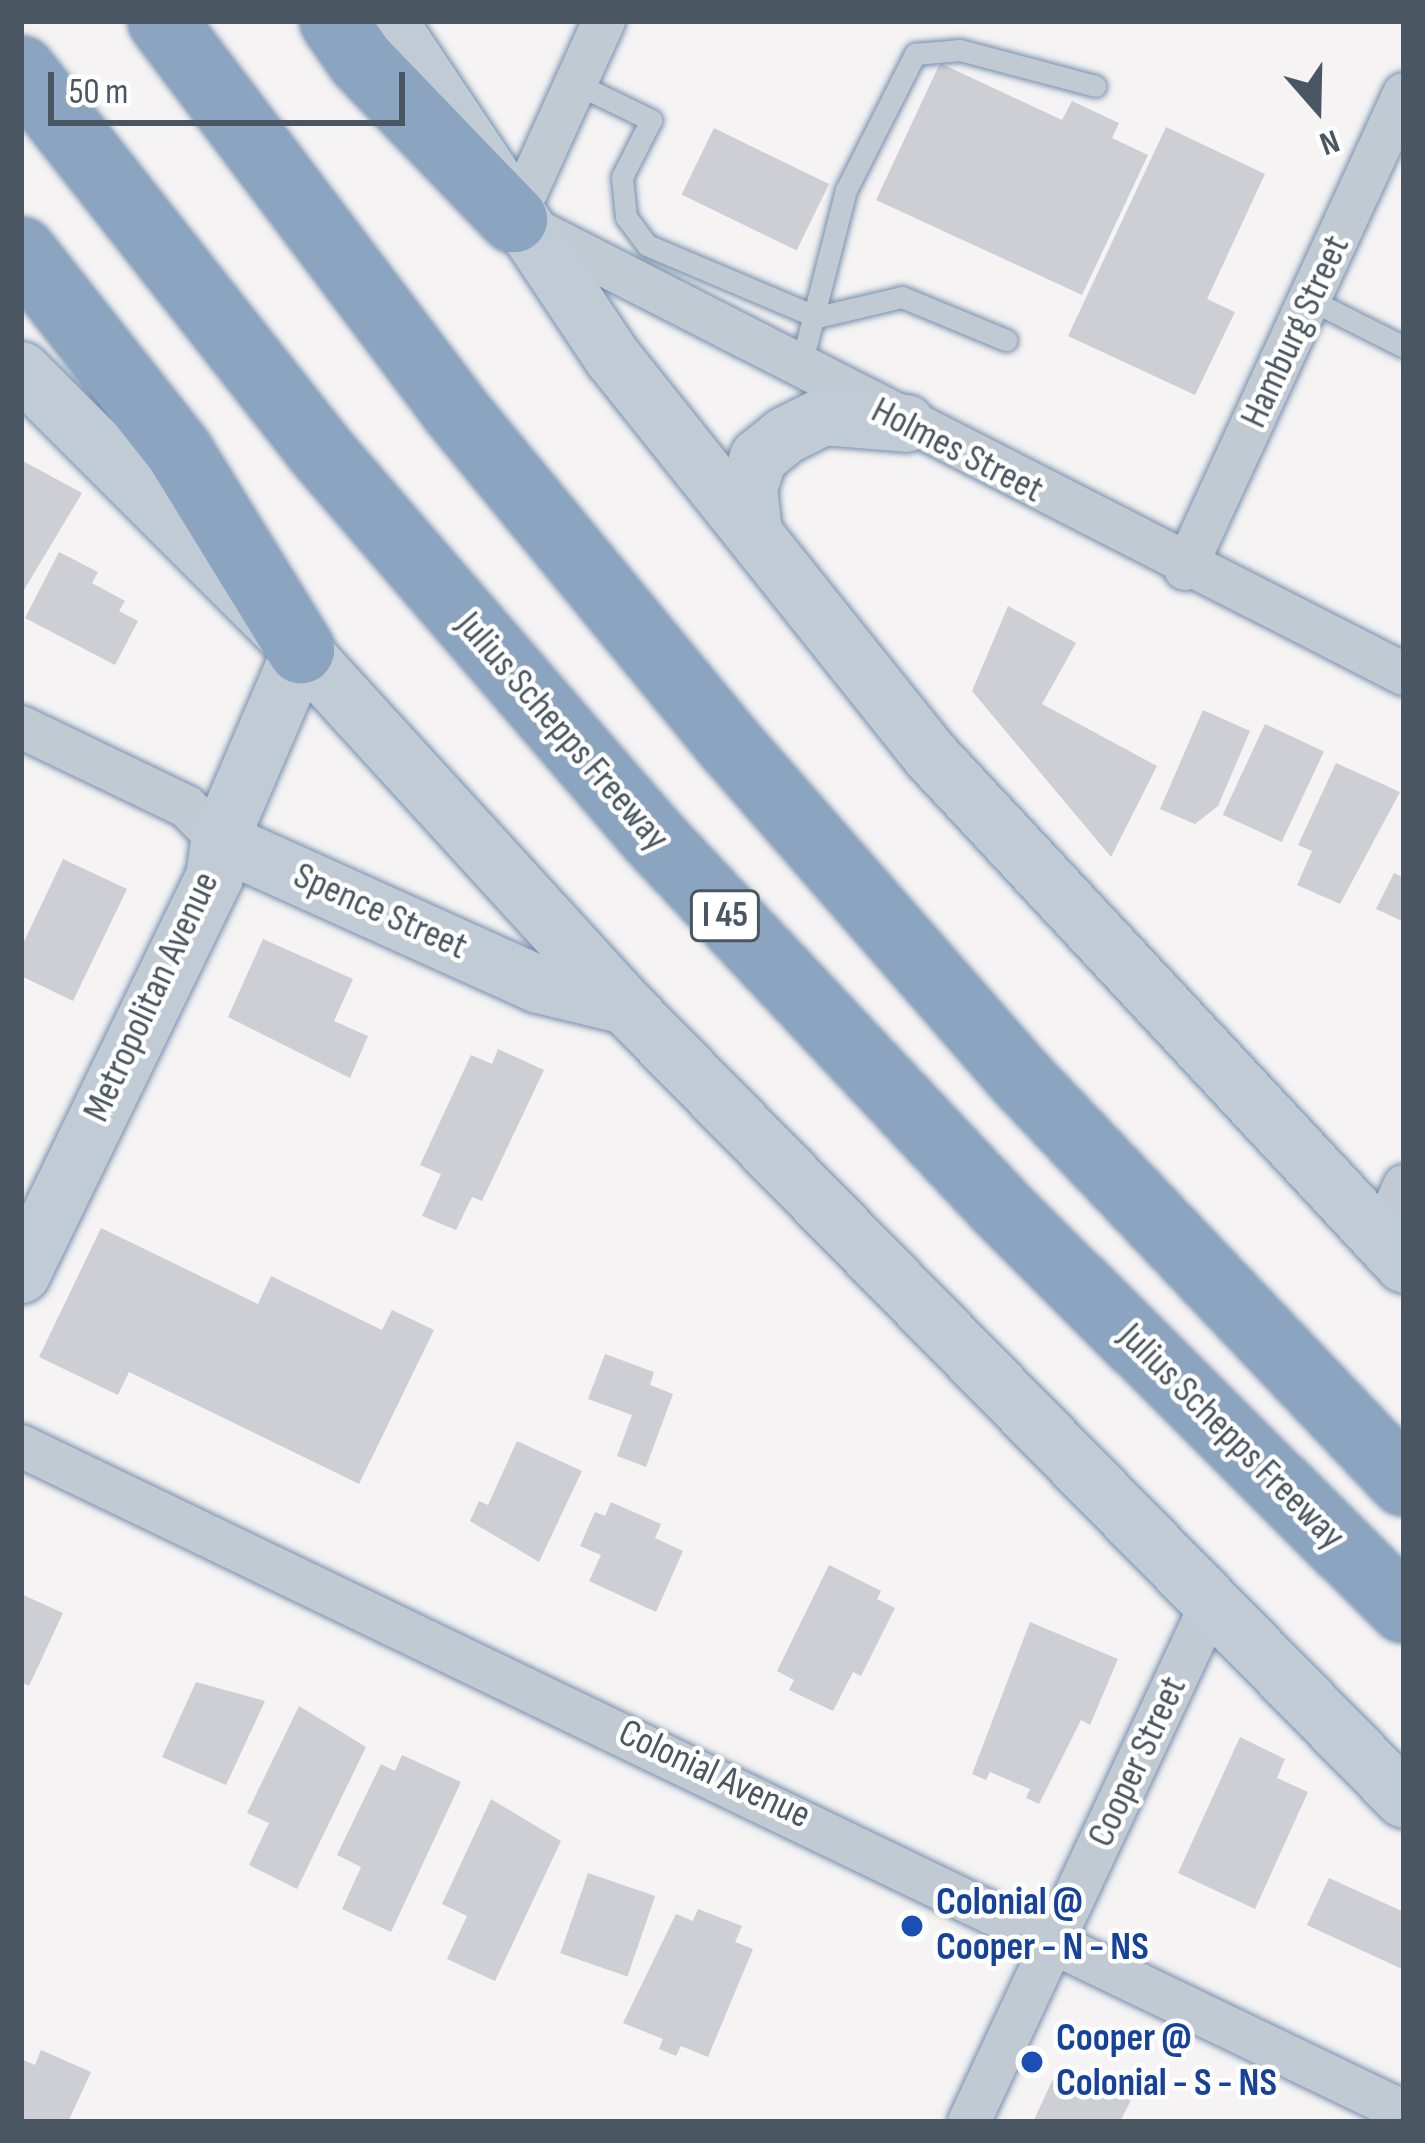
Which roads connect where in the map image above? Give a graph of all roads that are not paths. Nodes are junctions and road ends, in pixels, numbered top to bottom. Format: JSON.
{"nodes":[{"id":1,"x":162,"y":21,"type":"edge"},
{"id":2,"x":334,"y":21,"type":"edge"},
{"id":3,"x":388,"y":21,"type":"edge"},
{"id":4,"x":604,"y":21,"type":"edge"},
{"id":5,"x":21,"y":70,"type":"edge"},
{"id":6,"x":575,"y":83,"type":"junction"},
{"id":7,"x":1095,"y":86,"type":"dead end"},
{"id":8,"x":1404,"y":94,"type":"edge"},
{"id":9,"x":514,"y":219,"type":"junction"},
{"id":10,"x":21,"y":251,"type":"edge"},
{"id":11,"x":634,"y":260,"type":"junction"},
{"id":12,"x":703,"y":294,"type":"junction"},
{"id":13,"x":1311,"y":300,"type":"junction"},
{"id":14,"x":817,"y":317,"type":"junction"},
{"id":15,"x":1006,"y":340,"type":"dead end"},
{"id":16,"x":1404,"y":347,"type":"edge"},
{"id":17,"x":800,"y":369,"type":"junction"},
{"id":18,"x":21,"y":370,"type":"edge"},
{"id":19,"x":906,"y":423,"type":"junction"},
{"id":20,"x":753,"y":532,"type":"junction"},
{"id":21,"x":1186,"y":569,"type":"junction"},
{"id":22,"x":301,"y":650,"type":"junction"},
{"id":23,"x":1404,"y":674,"type":"edge"},
{"id":24,"x":21,"y":727,"type":"edge"},
{"id":25,"x":219,"y":840,"type":"junction"},
{"id":26,"x":625,"y":1005,"type":"junction"},
{"id":27,"x":1404,"y":1186,"type":"edge"},
{"id":28,"x":1392,"y":1251,"type":"edge"},
{"id":29,"x":21,"y":1274,"type":"edge"},
{"id":30,"x":21,"y":1446,"type":"edge"},
{"id":31,"x":1404,"y":1482,"type":"edge"},
{"id":32,"x":1214,"y":1598,"type":"junction"},
{"id":33,"x":1404,"y":1609,"type":"edge"},
{"id":34,"x":1404,"y":1799,"type":"edge"},
{"id":35,"x":1055,"y":1938,"type":"junction"},
{"id":36,"x":1404,"y":2112,"type":"edge"},
{"id":37,"x":968,"y":2122,"type":"edge"}],
"edges":[{"from":1,"to":31,"type":"highway"},
{"from":2,"to":9,"type":"highway"},
{"from":3,"to":9,"type":"main road"},
{"from":4,"to":6,"type":"street"},
{"from":5,"to":33,"type":"highway","name":"Julius Schepps Freeway","number":"I 45"},
{"from":6,"to":9,"type":"street"},
{"from":6,"to":11,"type":"lane"},
{"from":7,"to":14,"type":"lane"},
{"from":8,"to":13,"type":"street","name":"Hamburg Street"},
{"from":9,"to":11,"type":"street","name":"Holmes Street"},
{"from":9,"to":20,"type":"main road"},
{"from":10,"to":22,"type":"highway"},
{"from":11,"to":12,"type":"street","name":"Holmes Street"},
{"from":12,"to":14,"type":"lane"},
{"from":12,"to":17,"type":"street","name":"Holmes Street"},
{"from":13,"to":16,"type":"lane"},
{"from":13,"to":21,"type":"street","name":"Hamburg Street"},
{"from":14,"to":15,"type":"lane"},
{"from":14,"to":17,"type":"lane"},
{"from":17,"to":19,"type":"street","name":"Holmes Street"},
{"from":18,"to":22,"type":"main road"},
{"from":19,"to":20,"type":"main road"},
{"from":19,"to":21,"type":"street","name":"Holmes Street"},
{"from":20,"to":28,"type":"main road"},
{"from":21,"to":23,"type":"street","name":"Holmes Street"},
{"from":22,"to":25,"type":"main road","name":"Metropolitan Avenue"},
{"from":22,"to":26,"type":"main road"},
{"from":24,"to":25,"type":"street","name":"Spence Street"},
{"from":25,"to":26,"type":"main road","name":"Spence Street"},
{"from":25,"to":29,"type":"main road","name":"Metropolitan Avenue"},
{"from":26,"to":32,"type":"main road"},
{"from":27,"to":28,"type":"street"},
{"from":30,"to":35,"type":"street","name":"Colonial Avenue"},
{"from":32,"to":34,"type":"main road"},
{"from":32,"to":35,"type":"street","name":"Cooper Street"},
{"from":35,"to":36,"type":"street","name":"Colonial Avenue"},
{"from":35,"to":37,"type":"street","name":"Cooper Street"}]}
